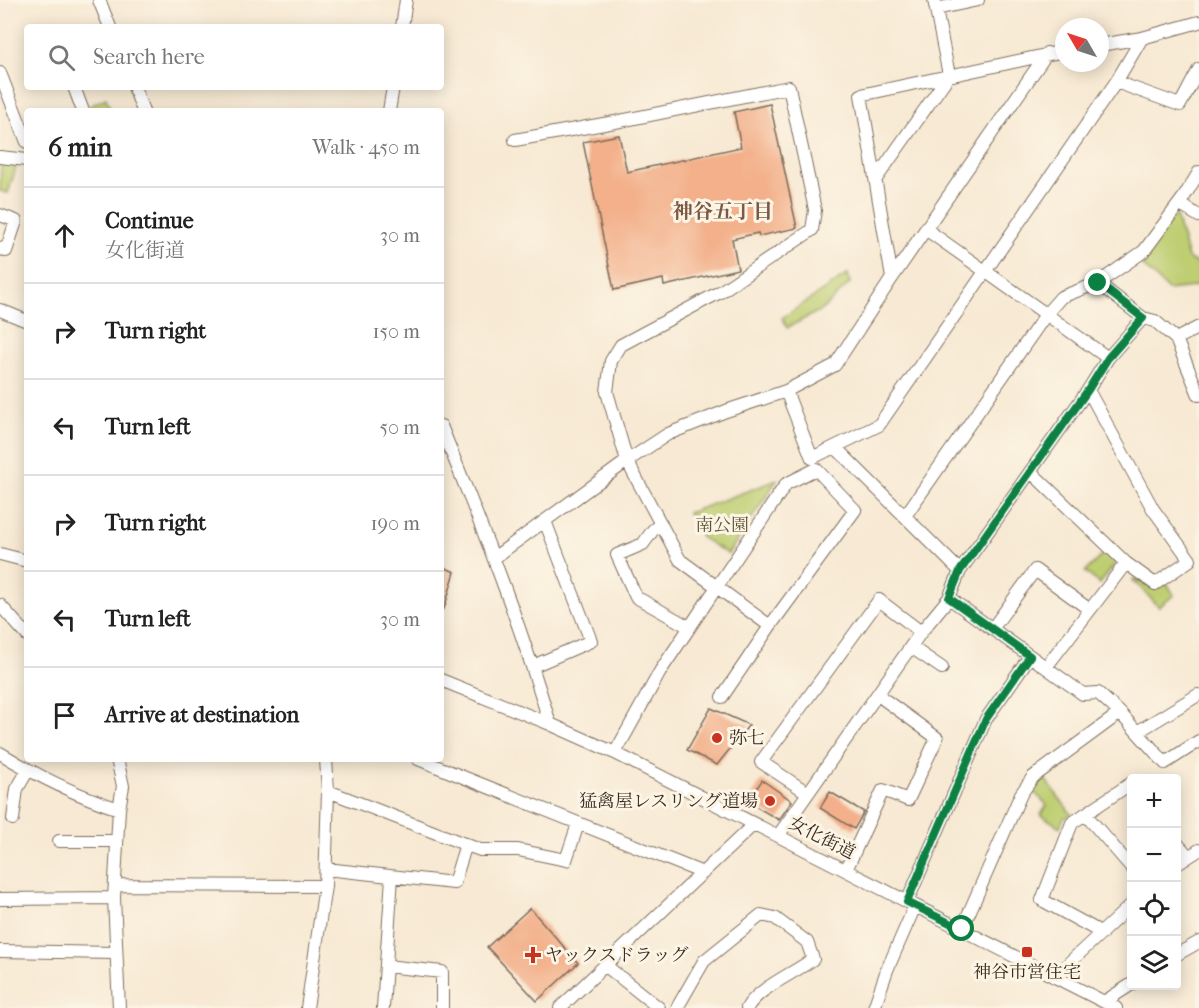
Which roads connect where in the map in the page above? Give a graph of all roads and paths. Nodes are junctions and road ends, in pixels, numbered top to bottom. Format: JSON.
{"nodes":[{"id":1,"x":99,"y":0,"type":"edge"},
{"id":2,"x":406,"y":0,"type":"edge"},
{"id":3,"x":978,"y":0,"type":"edge"},
{"id":4,"x":935,"y":4,"type":"edge"},
{"id":5,"x":1199,"y":22,"type":"edge"},
{"id":6,"x":109,"y":24,"type":"edge"},
{"id":7,"x":402,"y":24,"type":"edge"},
{"id":8,"x":1142,"y":38,"type":"junction"},
{"id":9,"x":1109,"y":44,"type":"edge"},
{"id":10,"x":1055,"y":52,"type":"edge"},
{"id":11,"x":1047,"y":53,"type":"junction"},
{"id":12,"x":1199,"y":69,"type":"edge"},
{"id":13,"x":0,"y":73,"type":"edge"},
{"id":14,"x":949,"y":75,"type":"junction"},
{"id":15,"x":1116,"y":82,"type":"junction"},
{"id":16,"x":75,"y":90,"type":"edge"},
{"id":17,"x":135,"y":90,"type":"edge"},
{"id":18,"x":392,"y":90,"type":"edge"},
{"id":19,"x":82,"y":108,"type":"edge"},
{"id":20,"x":142,"y":108,"type":"edge"},
{"id":21,"x":390,"y":108,"type":"edge"},
{"id":22,"x":24,"y":134,"type":"edge"},
{"id":23,"x":515,"y":140,"type":"dead end"},
{"id":24,"x":0,"y":157,"type":"edge"},
{"id":25,"x":24,"y":160,"type":"edge"},
{"id":26,"x":1199,"y":172,"type":"edge"},
{"id":27,"x":876,"y":179,"type":"junction"},
{"id":28,"x":1179,"y":204,"type":"junction"},
{"id":29,"x":0,"y":214,"type":"edge"},
{"id":30,"x":1199,"y":216,"type":"edge"},
{"id":31,"x":927,"y":230,"type":"junction"},
{"id":32,"x":0,"y":248,"type":"edge"},
{"id":33,"x":984,"y":271,"type":"junction"},
{"id":34,"x":892,"y":278,"type":"junction"},
{"id":35,"x":1098,"y":283,"type":"junction"},
{"id":36,"x":0,"y":310,"type":"edge"},
{"id":37,"x":1047,"y":313,"type":"junction"},
{"id":38,"x":1143,"y":318,"type":"junction"},
{"id":39,"x":24,"y":320,"type":"edge"},
{"id":40,"x":1199,"y":327,"type":"edge"},
{"id":41,"x":1176,"y":339,"type":"junction"},
{"id":42,"x":1108,"y":358,"type":"junction"},
{"id":43,"x":1088,"y":390,"type":"junction"},
{"id":44,"x":786,"y":391,"type":"junction"},
{"id":45,"x":1199,"y":395,"type":"edge"},
{"id":46,"x":444,"y":433,"type":"edge"},
{"id":47,"x":836,"y":448,"type":"junction"},
{"id":48,"x":627,"y":461,"type":"junction"},
{"id":49,"x":1031,"y":472,"type":"junction"},
{"id":50,"x":905,"y":516,"type":"junction"},
{"id":51,"x":545,"y":521,"type":"junction"},
{"id":52,"x":660,"y":524,"type":"junction"},
{"id":53,"x":0,"y":554,"type":"edge"},
{"id":54,"x":495,"y":556,"type":"junction"},
{"id":55,"x":24,"y":560,"type":"edge"},
{"id":56,"x":1126,"y":563,"type":"junction"},
{"id":57,"x":960,"y":571,"type":"junction"},
{"id":58,"x":716,"y":588,"type":"junction"},
{"id":59,"x":949,"y":598,"type":"junction"},
{"id":60,"x":0,"y":605,"type":"edge"},
{"id":61,"x":1090,"y":610,"type":"junction"},
{"id":62,"x":770,"y":626,"type":"junction"},
{"id":63,"x":689,"y":627,"type":"junction"},
{"id":64,"x":992,"y":629,"type":"junction"},
{"id":65,"x":24,"y":632,"type":"edge"},
{"id":66,"x":921,"y":632,"type":"junction"},
{"id":67,"x":911,"y":647,"type":"junction"},
{"id":68,"x":1030,"y":656,"type":"junction"},
{"id":69,"x":533,"y":666,"type":"junction"},
{"id":70,"x":1046,"y":667,"type":"junction"},
{"id":71,"x":942,"y":668,"type":"dead end"},
{"id":72,"x":444,"y":681,"type":"edge"},
{"id":73,"x":878,"y":695,"type":"junction"},
{"id":74,"x":1198,"y":695,"type":"edge"},
{"id":75,"x":722,"y":697,"type":"dead end"},
{"id":76,"x":1120,"y":713,"type":"junction"},
{"id":77,"x":550,"y":724,"type":"junction"},
{"id":78,"x":1137,"y":732,"type":"junction"},
{"id":79,"x":1199,"y":741,"type":"edge"},
{"id":80,"x":0,"y":753,"type":"edge"},
{"id":81,"x":615,"y":753,"type":"junction"},
{"id":82,"x":118,"y":762,"type":"edge"},
{"id":83,"x":326,"y":762,"type":"edge"},
{"id":84,"x":425,"y":762,"type":"edge"},
{"id":85,"x":28,"y":770,"type":"junction"},
{"id":86,"x":1127,"y":786,"type":"edge"},
{"id":87,"x":328,"y":791,"type":"junction"},
{"id":88,"x":808,"y":794,"type":"junction"},
{"id":89,"x":119,"y":809,"type":"junction"},
{"id":90,"x":1085,"y":814,"type":"junction"},
{"id":91,"x":13,"y":819,"type":"dead end"},
{"id":92,"x":578,"y":824,"type":"junction"},
{"id":93,"x":754,"y":824,"type":"junction"},
{"id":94,"x":778,"y":837,"type":"junction"},
{"id":95,"x":59,"y":841,"type":"dead end"},
{"id":96,"x":116,"y":841,"type":"junction"},
{"id":97,"x":466,"y":844,"type":"junction"},
{"id":98,"x":1127,"y":863,"type":"edge"},
{"id":99,"x":326,"y":869,"type":"junction"},
{"id":100,"x":846,"y":870,"type":"junction"},
{"id":101,"x":703,"y":873,"type":"junction"},
{"id":102,"x":392,"y":877,"type":"junction"},
{"id":103,"x":325,"y":886,"type":"junction"},
{"id":104,"x":114,"y":892,"type":"junction"},
{"id":105,"x":0,"y":899,"type":"edge"},
{"id":106,"x":911,"y":904,"type":"junction"},
{"id":107,"x":1127,"y":908,"type":"edge"},
{"id":108,"x":962,"y":929,"type":"junction"},
{"id":109,"x":1102,"y":933,"type":"junction"},
{"id":110,"x":1199,"y":942,"type":"edge"},
{"id":111,"x":0,"y":951,"type":"edge"},
{"id":112,"x":1181,"y":952,"type":"edge"},
{"id":113,"x":115,"y":953,"type":"junction"},
{"id":114,"x":386,"y":966,"type":"junction"},
{"id":115,"x":606,"y":966,"type":"junction"},
{"id":116,"x":1054,"y":977,"type":"junction"},
{"id":117,"x":1127,"y":987,"type":"edge"},
{"id":118,"x":1104,"y":1002,"type":"junction"},
{"id":119,"x":119,"y":1008,"type":"edge"},
{"id":120,"x":307,"y":1008,"type":"edge"},
{"id":121,"x":383,"y":1008,"type":"edge"},
{"id":122,"x":442,"y":1008,"type":"edge"},
{"id":123,"x":560,"y":1008,"type":"edge"},
{"id":124,"x":659,"y":1008,"type":"edge"},
{"id":125,"x":677,"y":1008,"type":"edge"},
{"id":126,"x":747,"y":1008,"type":"edge"},
{"id":127,"x":874,"y":1008,"type":"edge"},
{"id":128,"x":1116,"y":1008,"type":"edge"}],
"edges":[{"from":1,"to":6,"type":"street"},
{"from":2,"to":7,"type":"street"},
{"from":3,"to":4,"type":"street"},
{"from":4,"to":14,"type":"street"},
{"from":5,"to":8,"type":"street"},
{"from":8,"to":9,"type":"street"},
{"from":8,"to":15,"type":"street"},
{"from":10,"to":11,"type":"street"},
{"from":11,"to":14,"type":"street"},
{"from":11,"to":31,"type":"street"},
{"from":12,"to":15,"type":"street"},
{"from":13,"to":22,"type":"street"},
{"from":14,"to":27,"type":"street"},
{"from":14,"to":27,"type":"street"},
{"from":15,"to":33,"type":"street"},
{"from":16,"to":19,"type":"street"},
{"from":17,"to":20,"type":"street"},
{"from":18,"to":21,"type":"street"},
{"from":23,"to":48,"type":"street"},
{"from":24,"to":25,"type":"street"},
{"from":26,"to":28,"type":"street"},
{"from":27,"to":34,"type":"street"},
{"from":28,"to":30,"type":"street"},
{"from":28,"to":35,"type":"street"},
{"from":29,"to":32,"type":"street"},
{"from":31,"to":33,"type":"street"},
{"from":31,"to":34,"type":"street"},
{"from":33,"to":37,"type":"street"},
{"from":33,"to":47,"type":"street"},
{"from":34,"to":44,"type":"street"},
{"from":35,"to":37,"type":"street"},
{"from":35,"to":38,"type":"street"},
{"from":36,"to":39,"type":"street"},
{"from":37,"to":42,"type":"street"},
{"from":37,"to":50,"type":"street"},
{"from":38,"to":41,"type":"street"},
{"from":38,"to":42,"type":"street"},
{"from":40,"to":41,"type":"street"},
{"from":41,"to":45,"type":"street"},
{"from":42,"to":43,"type":"street"},
{"from":43,"to":49,"type":"street"},
{"from":43,"to":56,"type":"street"},
{"from":44,"to":47,"type":"street"},
{"from":44,"to":48,"type":"street"},
{"from":46,"to":54,"type":"street"},
{"from":47,"to":50,"type":"street"},
{"from":48,"to":51,"type":"street"},
{"from":48,"to":52,"type":"street"},
{"from":49,"to":56,"type":"street"},
{"from":49,"to":57,"type":"street"},
{"from":50,"to":57,"type":"street"},
{"from":51,"to":54,"type":"street"},
{"from":51,"to":69,"type":"street"},
{"from":52,"to":58,"type":"street"},
{"from":52,"to":63,"type":"street"},
{"from":53,"to":55,"type":"street"},
{"from":54,"to":69,"type":"street"},
{"from":56,"to":61,"type":"street"},
{"from":57,"to":59,"type":"street"},
{"from":58,"to":62,"type":"street"},
{"from":58,"to":62,"type":"street"},
{"from":58,"to":63,"type":"street"},
{"from":59,"to":64,"type":"street"},
{"from":59,"to":66,"type":"street"},
{"from":60,"to":65,"type":"street"},
{"from":61,"to":64,"type":"street"},
{"from":61,"to":70,"type":"street"},
{"from":62,"to":75,"type":"street"},
{"from":63,"to":81,"type":"street"},
{"from":64,"to":68,"type":"street"},
{"from":66,"to":67,"type":"street"},
{"from":66,"to":88,"type":"street"},
{"from":67,"to":71,"type":"street"},
{"from":67,"to":73,"type":"street"},
{"from":68,"to":70,"type":"street"},
{"from":68,"to":106,"type":"street"},
{"from":69,"to":77,"type":"street"},
{"from":70,"to":76,"type":"street"},
{"from":72,"to":77,"type":"street","name":"女化街道"},
{"from":73,"to":88,"type":"street"},
{"from":73,"to":100,"type":"street"},
{"from":74,"to":78,"type":"street"},
{"from":76,"to":78,"type":"street"},
{"from":76,"to":108,"type":"street"},
{"from":77,"to":81,"type":"street","name":"女化街道"},
{"from":78,"to":79,"type":"street"},
{"from":80,"to":85,"type":"street"},
{"from":81,"to":93,"type":"street","name":"女化街道"},
{"from":82,"to":89,"type":"street"},
{"from":83,"to":87,"type":"street"},
{"from":84,"to":92,"type":"street"},
{"from":85,"to":89,"type":"street"},
{"from":85,"to":91,"type":"street"},
{"from":86,"to":90,"type":"street"},
{"from":87,"to":97,"type":"street"},
{"from":87,"to":99,"type":"street"},
{"from":88,"to":94,"type":"street"},
{"from":89,"to":96,"type":"street"},
{"from":90,"to":98,"type":"street"},
{"from":90,"to":109,"type":"street"},
{"from":92,"to":97,"type":"street"},
{"from":92,"to":101,"type":"street"},
{"from":93,"to":94,"type":"street","name":"女化街道"},
{"from":93,"to":101,"type":"street"},
{"from":94,"to":100,"type":"street","name":"女化街道"},
{"from":95,"to":96,"type":"street"},
{"from":96,"to":104,"type":"street"},
{"from":97,"to":102,"type":"street"},
{"from":99,"to":102,"type":"street"},
{"from":99,"to":103,"type":"street"},
{"from":100,"to":106,"type":"street","name":"女化街道"},
{"from":101,"to":115,"type":"street"},
{"from":102,"to":114,"type":"street"},
{"from":103,"to":104,"type":"street"},
{"from":103,"to":120,"type":"street"},
{"from":104,"to":105,"type":"street"},
{"from":104,"to":113,"type":"street"},
{"from":106,"to":108,"type":"street","name":"女化街道"},
{"from":106,"to":127,"type":"street"},
{"from":107,"to":109,"type":"street"},
{"from":108,"to":116,"type":"street","name":"女化街道"},
{"from":109,"to":116,"type":"street"},
{"from":110,"to":112,"type":"street"},
{"from":111,"to":113,"type":"street"},
{"from":113,"to":119,"type":"street"},
{"from":114,"to":121,"type":"street"},
{"from":114,"to":122,"type":"street"},
{"from":115,"to":123,"type":"street"},
{"from":115,"to":124,"type":"street"},
{"from":116,"to":118,"type":"street","name":"女化街道"},
{"from":117,"to":118,"type":"street"},
{"from":118,"to":128,"type":"street","name":"女化街道"},
{"from":125,"to":126,"type":"street"}]}
